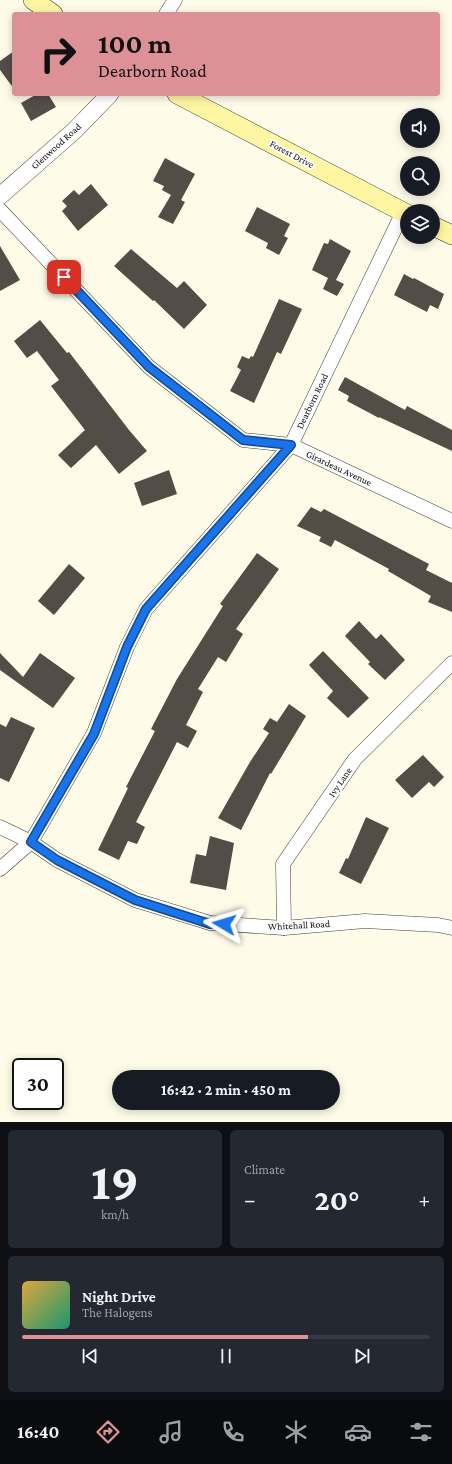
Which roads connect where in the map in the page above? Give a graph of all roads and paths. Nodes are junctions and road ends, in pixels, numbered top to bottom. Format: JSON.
{"nodes":[{"id":1,"x":33,"y":0,"type":"edge"},
{"id":2,"x":175,"y":0,"type":"edge"},
{"id":3,"x":50,"y":12,"type":"edge"},
{"id":4,"x":167,"y":12,"type":"edge"},
{"id":5,"x":108,"y":96,"type":"edge"},
{"id":6,"x":181,"y":96,"type":"edge"},
{"id":7,"x":0,"y":196,"type":"edge"},
{"id":8,"x":0,"y":210,"type":"edge"},
{"id":9,"x":400,"y":210,"type":"edge"},
{"id":10,"x":400,"y":223,"type":"edge"},
{"id":11,"x":440,"y":229,"type":"edge"},
{"id":12,"x":452,"y":235,"type":"edge"},
{"id":13,"x":291,"y":445,"type":"junction"},
{"id":14,"x":452,"y":521,"type":"edge"},
{"id":15,"x":452,"y":662,"type":"edge"},
{"id":16,"x":0,"y":827,"type":"edge"},
{"id":17,"x":31,"y":842,"type":"junction"},
{"id":18,"x":0,"y":869,"type":"edge"},
{"id":19,"x":284,"y":928,"type":"junction"},
{"id":20,"x":452,"y":928,"type":"edge"}],
"edges":[{"from":1,"to":3,"type":"main road"},
{"from":2,"to":4,"type":"street"},
{"from":5,"to":7,"type":"street","name":"Glenwood Road"},
{"from":6,"to":9,"type":"main road","name":"Forest Drive"},
{"from":8,"to":13,"type":"street","name":"Girardeau Avenue"},
{"from":10,"to":13,"type":"street","name":"Dearborn Road"},
{"from":11,"to":12,"type":"main road"},
{"from":13,"to":14,"type":"street","name":"Girardeau Avenue"},
{"from":13,"to":17,"type":"street","name":"Dearborn Road"},
{"from":15,"to":19,"type":"street","name":"Ivy Lane"},
{"from":16,"to":17,"type":"street","name":"Whitehall Road"},
{"from":17,"to":18,"type":"street","name":"Dearborn Road"},
{"from":17,"to":19,"type":"street","name":"Whitehall Road"},
{"from":19,"to":20,"type":"street","name":"Whitehall Road"}]}
